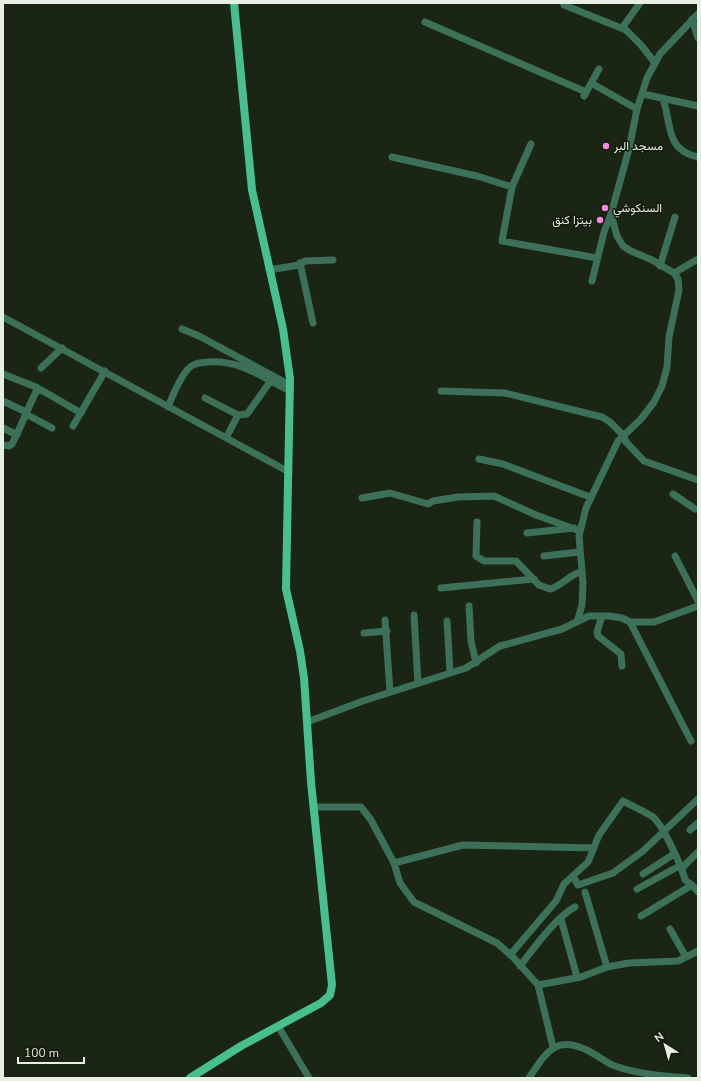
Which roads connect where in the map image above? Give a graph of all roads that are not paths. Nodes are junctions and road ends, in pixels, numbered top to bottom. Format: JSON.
{"nodes":[{"id":1,"x":234,"y":3,"type":"edge"},
{"id":2,"x":640,"y":3,"type":"edge"},
{"id":3,"x":564,"y":5,"type":"dead end"},
{"id":4,"x":695,"y":16,"type":"edge"},
{"id":5,"x":425,"y":22,"type":"dead end"},
{"id":6,"x":622,"y":28,"type":"junction"},
{"id":7,"x":698,"y":38,"type":"edge"},
{"id":8,"x":655,"y":63,"type":"junction"},
{"id":9,"x":599,"y":69,"type":"dead end"},
{"id":10,"x":590,"y":82,"type":"junction"},
{"id":11,"x":643,"y":94,"type":"junction"},
{"id":12,"x":663,"y":99,"type":"junction"},
{"id":13,"x":698,"y":106,"type":"edge"},
{"id":14,"x":637,"y":109,"type":"junction"},
{"id":15,"x":531,"y":144,"type":"dead end"},
{"id":16,"x":392,"y":157,"type":"dead end"},
{"id":17,"x":698,"y":157,"type":"edge"},
{"id":18,"x":512,"y":187,"type":"junction"},
{"id":19,"x":611,"y":214,"type":"junction"},
{"id":20,"x":675,"y":217,"type":"dead end"},
{"id":21,"x":597,"y":258,"type":"junction"},
{"id":22,"x":698,"y":259,"type":"edge"},
{"id":23,"x":333,"y":260,"type":"dead end"},
{"id":24,"x":300,"y":263,"type":"junction"},
{"id":25,"x":698,"y":265,"type":"edge"},
{"id":26,"x":660,"y":266,"type":"junction"},
{"id":27,"x":270,"y":270,"type":"junction"},
{"id":28,"x":676,"y":275,"type":"junction"},
{"id":29,"x":592,"y":281,"type":"dead end"},
{"id":30,"x":3,"y":317,"type":"edge"},
{"id":31,"x":313,"y":323,"type":"dead end"},
{"id":32,"x":182,"y":329,"type":"dead end"},
{"id":33,"x":62,"y":348,"type":"junction"},
{"id":34,"x":41,"y":368,"type":"dead end"},
{"id":35,"x":105,"y":371,"type":"junction"},
{"id":36,"x":3,"y":374,"type":"edge"},
{"id":37,"x":272,"y":379,"type":"junction"},
{"id":38,"x":38,"y":388,"type":"junction"},
{"id":39,"x":290,"y":388,"type":"junction"},
{"id":40,"x":441,"y":391,"type":"dead end"},
{"id":41,"x":205,"y":398,"type":"dead end"},
{"id":42,"x":3,"y":401,"type":"edge"},
{"id":43,"x":168,"y":407,"type":"junction"},
{"id":44,"x":81,"y":412,"type":"junction"},
{"id":45,"x":26,"y":413,"type":"junction"},
{"id":46,"x":238,"y":414,"type":"junction"},
{"id":47,"x":73,"y":426,"type":"dead end"},
{"id":48,"x":3,"y":428,"type":"edge"},
{"id":49,"x":52,"y":428,"type":"dead end"},
{"id":50,"x":17,"y":435,"type":"junction"},
{"id":51,"x":623,"y":435,"type":"junction"},
{"id":52,"x":226,"y":438,"type":"junction"},
{"id":53,"x":3,"y":445,"type":"edge"},
{"id":54,"x":479,"y":459,"type":"dead end"},
{"id":55,"x":289,"y":472,"type":"junction"},
{"id":56,"x":698,"y":480,"type":"edge"},
{"id":57,"x":673,"y":494,"type":"dead end"},
{"id":58,"x":590,"y":497,"type":"junction"},
{"id":59,"x":362,"y":498,"type":"dead end"},
{"id":60,"x":694,"y":509,"type":"edge"},
{"id":61,"x":477,"y":522,"type":"dead end"},
{"id":62,"x":577,"y":529,"type":"junction"},
{"id":63,"x":527,"y":533,"type":"dead end"},
{"id":64,"x":579,"y":552,"type":"junction"},
{"id":65,"x":544,"y":556,"type":"dead end"},
{"id":66,"x":675,"y":556,"type":"dead end"},
{"id":67,"x":582,"y":572,"type":"junction"},
{"id":68,"x":534,"y":579,"type":"junction"},
{"id":69,"x":441,"y":588,"type":"dead end"},
{"id":70,"x":698,"y":605,"type":"edge"},
{"id":71,"x":469,"y":606,"type":"dead end"},
{"id":72,"x":414,"y":615,"type":"dead end"},
{"id":73,"x":602,"y":616,"type":"junction"},
{"id":74,"x":578,"y":619,"type":"junction"},
{"id":75,"x":385,"y":620,"type":"dead end"},
{"id":76,"x":447,"y":621,"type":"dead end"},
{"id":77,"x":630,"y":622,"type":"junction"},
{"id":78,"x":387,"y":631,"type":"junction"},
{"id":79,"x":364,"y":632,"type":"dead end"},
{"id":80,"x":476,"y":663,"type":"junction"},
{"id":81,"x":622,"y":666,"type":"dead end"},
{"id":82,"x":450,"y":672,"type":"junction"},
{"id":83,"x":418,"y":682,"type":"junction"},
{"id":84,"x":390,"y":692,"type":"junction"},
{"id":85,"x":307,"y":722,"type":"junction"},
{"id":86,"x":690,"y":741,"type":"dead end"},
{"id":87,"x":698,"y":799,"type":"edge"},
{"id":88,"x":314,"y":807,"type":"junction"},
{"id":89,"x":698,"y":823,"type":"edge"},
{"id":90,"x":690,"y":830,"type":"dead end"},
{"id":91,"x":664,"y":832,"type":"junction"},
{"id":92,"x":594,"y":848,"type":"junction"},
{"id":93,"x":698,"y":852,"type":"edge"},
{"id":94,"x":674,"y":854,"type":"junction"},
{"id":95,"x":394,"y":863,"type":"junction"},
{"id":96,"x":681,"y":867,"type":"junction"},
{"id":97,"x":643,"y":874,"type":"dead end"},
{"id":98,"x":572,"y":876,"type":"junction"},
{"id":99,"x":695,"y":887,"type":"edge"},
{"id":100,"x":637,"y":890,"type":"dead end"},
{"id":101,"x":585,"y":892,"type":"dead end"},
{"id":102,"x":575,"y":906,"type":"dead end"},
{"id":103,"x":641,"y":916,"type":"dead end"},
{"id":104,"x":561,"y":919,"type":"junction"},
{"id":105,"x":670,"y":930,"type":"dead end"},
{"id":106,"x":698,"y":951,"type":"edge"},
{"id":107,"x":510,"y":955,"type":"junction"},
{"id":108,"x":686,"y":957,"type":"junction"},
{"id":109,"x":520,"y":966,"type":"junction"},
{"id":110,"x":607,"y":968,"type":"junction"},
{"id":111,"x":578,"y":978,"type":"junction"},
{"id":112,"x":538,"y":985,"type":"junction"},
{"id":113,"x":278,"y":1026,"type":"junction"},
{"id":114,"x":553,"y":1047,"type":"junction"},
{"id":115,"x":190,"y":1078,"type":"edge"},
{"id":116,"x":310,"y":1078,"type":"edge"},
{"id":117,"x":529,"y":1078,"type":"edge"},
{"id":118,"x":688,"y":1078,"type":"edge"}],
"edges":[{"from":1,"to":27,"type":"main road"},
{"from":2,"to":6,"type":"street"},
{"from":3,"to":6,"type":"street"},
{"from":4,"to":7,"type":"street"},
{"from":4,"to":8,"type":"street"},
{"from":5,"to":10,"type":"street"},
{"from":6,"to":8,"type":"street"},
{"from":8,"to":11,"type":"street"},
{"from":9,"to":10,"type":"street"},
{"from":10,"to":14,"type":"street"},
{"from":11,"to":12,"type":"street"},
{"from":11,"to":14,"type":"street"},
{"from":12,"to":13,"type":"street"},
{"from":12,"to":17,"type":"street"},
{"from":14,"to":19,"type":"street"},
{"from":15,"to":18,"type":"street"},
{"from":16,"to":18,"type":"street"},
{"from":18,"to":21,"type":"street"},
{"from":19,"to":21,"type":"street"},
{"from":19,"to":26,"type":"street"},
{"from":20,"to":26,"type":"street"},
{"from":21,"to":29,"type":"street"},
{"from":22,"to":28,"type":"street"},
{"from":23,"to":24,"type":"street"},
{"from":24,"to":27,"type":"street"},
{"from":24,"to":31,"type":"street"},
{"from":25,"to":28,"type":"street"},
{"from":26,"to":28,"type":"street"},
{"from":27,"to":39,"type":"main road"},
{"from":28,"to":51,"type":"street"},
{"from":30,"to":33,"type":"street"},
{"from":32,"to":37,"type":"street"},
{"from":33,"to":34,"type":"street"},
{"from":33,"to":35,"type":"street"},
{"from":35,"to":43,"type":"street"},
{"from":35,"to":44,"type":"street"},
{"from":36,"to":38,"type":"street"},
{"from":37,"to":39,"type":"street"},
{"from":37,"to":43,"type":"street"},
{"from":37,"to":46,"type":"street"},
{"from":38,"to":44,"type":"street"},
{"from":38,"to":45,"type":"street"},
{"from":39,"to":55,"type":"main road"},
{"from":40,"to":51,"type":"street"},
{"from":41,"to":46,"type":"street"},
{"from":42,"to":45,"type":"street"},
{"from":43,"to":52,"type":"street"},
{"from":44,"to":47,"type":"street"},
{"from":45,"to":49,"type":"street"},
{"from":45,"to":50,"type":"street"},
{"from":46,"to":52,"type":"street"},
{"from":48,"to":50,"type":"street"},
{"from":50,"to":53,"type":"street"},
{"from":51,"to":56,"type":"street"},
{"from":51,"to":58,"type":"street"},
{"from":52,"to":55,"type":"street"},
{"from":54,"to":58,"type":"street"},
{"from":55,"to":85,"type":"main road"},
{"from":57,"to":60,"type":"street"},
{"from":58,"to":62,"type":"street"},
{"from":59,"to":62,"type":"street"},
{"from":61,"to":68,"type":"street"},
{"from":62,"to":63,"type":"street"},
{"from":62,"to":64,"type":"street"},
{"from":64,"to":65,"type":"street"},
{"from":64,"to":67,"type":"street"},
{"from":66,"to":70,"type":"street"},
{"from":67,"to":68,"type":"street"},
{"from":67,"to":74,"type":"street"},
{"from":68,"to":69,"type":"street"},
{"from":70,"to":77,"type":"street"},
{"from":71,"to":80,"type":"street"},
{"from":72,"to":83,"type":"street"},
{"from":73,"to":74,"type":"street"},
{"from":73,"to":77,"type":"street"},
{"from":73,"to":81,"type":"street"},
{"from":74,"to":80,"type":"street"},
{"from":75,"to":78,"type":"street"},
{"from":76,"to":82,"type":"street"},
{"from":77,"to":86,"type":"street"},
{"from":78,"to":79,"type":"street"},
{"from":78,"to":84,"type":"street"},
{"from":80,"to":82,"type":"street"},
{"from":82,"to":83,"type":"street"},
{"from":83,"to":84,"type":"street"},
{"from":84,"to":85,"type":"street"},
{"from":85,"to":88,"type":"main road"},
{"from":87,"to":91,"type":"street"},
{"from":88,"to":95,"type":"street"},
{"from":88,"to":113,"type":"main road"},
{"from":89,"to":90,"type":"street"},
{"from":91,"to":92,"type":"street"},
{"from":91,"to":94,"type":"street"},
{"from":91,"to":98,"type":"street"},
{"from":92,"to":95,"type":"street"},
{"from":92,"to":98,"type":"street"},
{"from":93,"to":96,"type":"street"},
{"from":94,"to":96,"type":"street"},
{"from":94,"to":97,"type":"street"},
{"from":95,"to":107,"type":"street"},
{"from":96,"to":99,"type":"street"},
{"from":96,"to":100,"type":"street"},
{"from":98,"to":107,"type":"street"},
{"from":99,"to":103,"type":"street"},
{"from":101,"to":110,"type":"street"},
{"from":102,"to":104,"type":"street"},
{"from":104,"to":109,"type":"street"},
{"from":104,"to":111,"type":"street"},
{"from":105,"to":108,"type":"street"},
{"from":106,"to":108,"type":"street"},
{"from":107,"to":109,"type":"street"},
{"from":108,"to":110,"type":"street"},
{"from":109,"to":112,"type":"street"},
{"from":110,"to":111,"type":"street"},
{"from":111,"to":112,"type":"street"},
{"from":112,"to":114,"type":"street"},
{"from":113,"to":115,"type":"main road"},
{"from":113,"to":116,"type":"street"},
{"from":114,"to":117,"type":"street"},
{"from":114,"to":118,"type":"street"}]}
